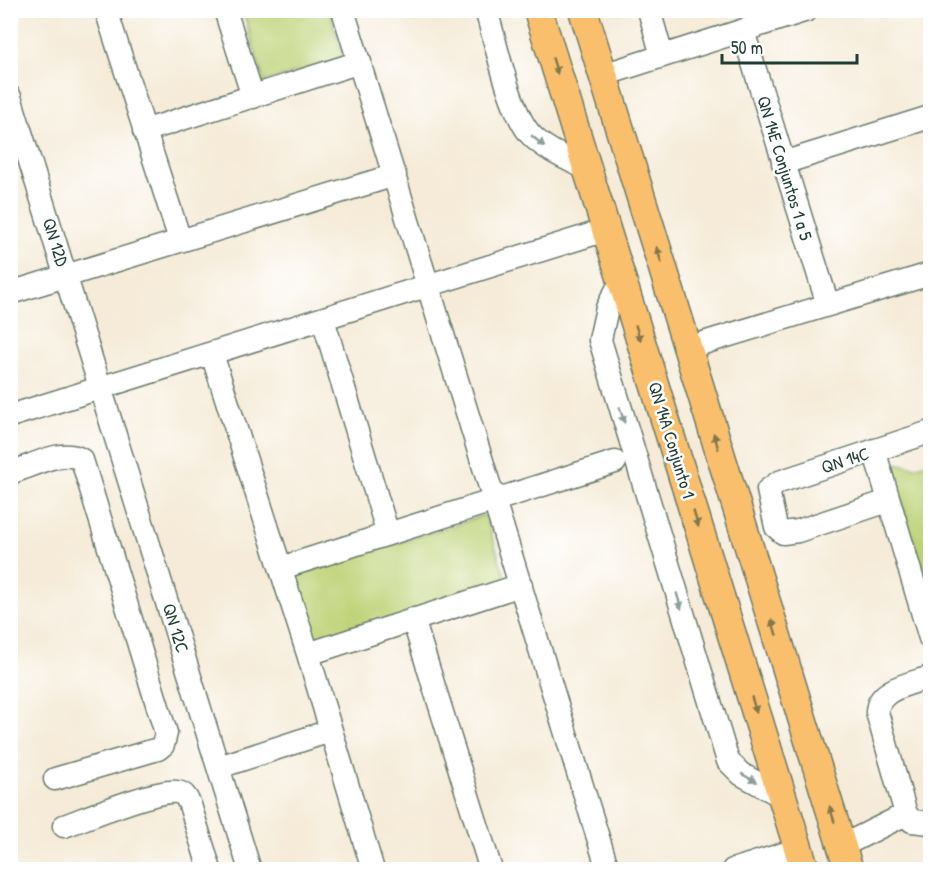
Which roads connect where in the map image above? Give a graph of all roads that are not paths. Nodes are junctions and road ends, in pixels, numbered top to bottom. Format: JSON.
{"nodes":[{"id":1,"x":106,"y":10,"type":"edge"},
{"id":2,"x":225,"y":10,"type":"edge"},
{"id":3,"x":343,"y":10,"type":"edge"},
{"id":4,"x":486,"y":10,"type":"edge"},
{"id":5,"x":538,"y":10,"type":"edge"},
{"id":6,"x":583,"y":10,"type":"edge"},
{"id":7,"x":649,"y":10,"type":"edge"},
{"id":8,"x":807,"y":10,"type":"edge"},
{"id":9,"x":743,"y":31,"type":"junction"},
{"id":10,"x":663,"y":56,"type":"junction"},
{"id":11,"x":360,"y":62,"type":"junction"},
{"id":12,"x":603,"y":75,"type":"junction"},
{"id":13,"x":10,"y":97,"type":"edge"},
{"id":14,"x":253,"y":97,"type":"junction"},
{"id":15,"x":930,"y":117,"type":"edge"},
{"id":16,"x":144,"y":131,"type":"junction"},
{"id":17,"x":783,"y":163,"type":"junction"},
{"id":18,"x":587,"y":170,"type":"junction"},
{"id":19,"x":395,"y":176,"type":"junction"},
{"id":20,"x":606,"y":230,"type":"junction"},
{"id":21,"x":180,"y":240,"type":"junction"},
{"id":22,"x":930,"y":274,"type":"edge"},
{"id":23,"x":66,"y":276,"type":"junction"},
{"id":24,"x":622,"y":280,"type":"junction"},
{"id":25,"x":429,"y":285,"type":"junction"},
{"id":26,"x":10,"y":293,"type":"edge"},
{"id":27,"x":828,"y":305,"type":"junction"},
{"id":28,"x":323,"y":319,"type":"junction"},
{"id":29,"x":687,"y":348,"type":"junction"},
{"id":30,"x":212,"y":354,"type":"junction"},
{"id":31,"x":100,"y":388,"type":"junction"},
{"id":32,"x":10,"y":416,"type":"edge"},
{"id":33,"x":930,"y":432,"type":"edge"},
{"id":34,"x":874,"y":450,"type":"junction"},
{"id":35,"x":615,"y":462,"type":"dead end"},
{"id":36,"x":10,"y":473,"type":"edge"},
{"id":37,"x":495,"y":500,"type":"junction"},
{"id":38,"x":888,"y":501,"type":"junction"},
{"id":39,"x":388,"y":534,"type":"junction"},
{"id":40,"x":281,"y":568,"type":"junction"},
{"id":41,"x":521,"y":585,"type":"junction"},
{"id":42,"x":413,"y":619,"type":"junction"},
{"id":43,"x":930,"y":638,"type":"edge"},
{"id":44,"x":308,"y":654,"type":"junction"},
{"id":45,"x":930,"y":677,"type":"edge"},
{"id":46,"x":330,"y":731,"type":"junction"},
{"id":47,"x":219,"y":767,"type":"junction"},
{"id":48,"x":55,"y":779,"type":"dead end"},
{"id":49,"x":782,"y":796,"type":"junction"},
{"id":50,"x":906,"y":814,"type":"junction"},
{"id":51,"x":930,"y":823,"type":"edge"},
{"id":52,"x":64,"y":826,"type":"dead end"},
{"id":53,"x":845,"y":858,"type":"edge"},
{"id":54,"x":802,"y":859,"type":"edge"},
{"id":55,"x":210,"y":870,"type":"edge"},
{"id":56,"x":250,"y":870,"type":"edge"},
{"id":57,"x":373,"y":870,"type":"edge"},
{"id":58,"x":491,"y":870,"type":"edge"},
{"id":59,"x":608,"y":870,"type":"edge"},
{"id":60,"x":734,"y":870,"type":"edge"}],
"edges":[{"from":1,"to":16,"type":"street"},
{"from":2,"to":14,"type":"street"},
{"from":3,"to":11,"type":"street"},
{"from":4,"to":18,"type":"street","one_way":true},
{"from":5,"to":18,"type":"main road","name":"QN 14A Conjunto 1","one_way":true},
{"from":6,"to":12,"type":"main road"},
{"from":7,"to":10,"type":"street"},
{"from":8,"to":9,"type":"street"},
{"from":9,"to":10,"type":"street"},
{"from":9,"to":17,"type":"street","name":"QN 14E Conjuntos 1 a 5"},
{"from":10,"to":12,"type":"street"},
{"from":11,"to":14,"type":"street"},
{"from":11,"to":19,"type":"street"},
{"from":29,"to":12,"type":"main road","one_way":true},
{"from":13,"to":23,"type":"street","name":"QN 12D"},
{"from":14,"to":16,"type":"street"},
{"from":15,"to":17,"type":"street"},
{"from":16,"to":21,"type":"street"},
{"from":17,"to":27,"type":"street","name":"QN 14E Conjuntos 1 a 5"},
{"from":18,"to":20,"type":"main road","name":"QN 14A Conjunto 1"},
{"from":19,"to":21,"type":"street"},
{"from":19,"to":25,"type":"street"},
{"from":20,"to":24,"type":"main road","name":"QN 14A Conjunto 1"},
{"from":20,"to":25,"type":"street"},
{"from":21,"to":23,"type":"street"},
{"from":22,"to":27,"type":"street"},
{"from":23,"to":26,"type":"street"},
{"from":23,"to":31,"type":"street","name":"QN 12D"},
{"from":24,"to":49,"type":"main road","name":"QN 14A Conjunto 1","one_way":true},
{"from":24,"to":49,"type":"street","one_way":true},
{"from":25,"to":28,"type":"street"},
{"from":25,"to":37,"type":"street"},
{"from":27,"to":29,"type":"street"},
{"from":28,"to":30,"type":"street"},
{"from":28,"to":39,"type":"street"},
{"from":53,"to":29,"type":"main road","one_way":true},
{"from":30,"to":31,"type":"street"},
{"from":30,"to":40,"type":"street"},
{"from":31,"to":32,"type":"street"},
{"from":31,"to":47,"type":"street","name":"QN 12C"},
{"from":33,"to":34,"type":"street","name":"QN 14C"},
{"from":34,"to":38,"type":"street"},
{"from":34,"to":38,"type":"street","name":"QN 14C"},
{"from":35,"to":37,"type":"street"},
{"from":36,"to":48,"type":"street"},
{"from":37,"to":39,"type":"street"},
{"from":37,"to":41,"type":"street"},
{"from":38,"to":43,"type":"street"},
{"from":39,"to":40,"type":"street"},
{"from":40,"to":44,"type":"street"},
{"from":41,"to":42,"type":"street"},
{"from":41,"to":59,"type":"street"},
{"from":42,"to":44,"type":"street"},
{"from":42,"to":58,"type":"street"},
{"from":44,"to":46,"type":"street"},
{"from":45,"to":50,"type":"street"},
{"from":46,"to":47,"type":"street"},
{"from":46,"to":57,"type":"street"},
{"from":47,"to":56,"type":"street","name":"QN 12C"},
{"from":49,"to":54,"type":"main road","name":"QN 14A Conjunto 1"},
{"from":50,"to":51,"type":"street"},
{"from":50,"to":53,"type":"street"},
{"from":52,"to":55,"type":"street"},
{"from":54,"to":60,"type":"street"}]}
